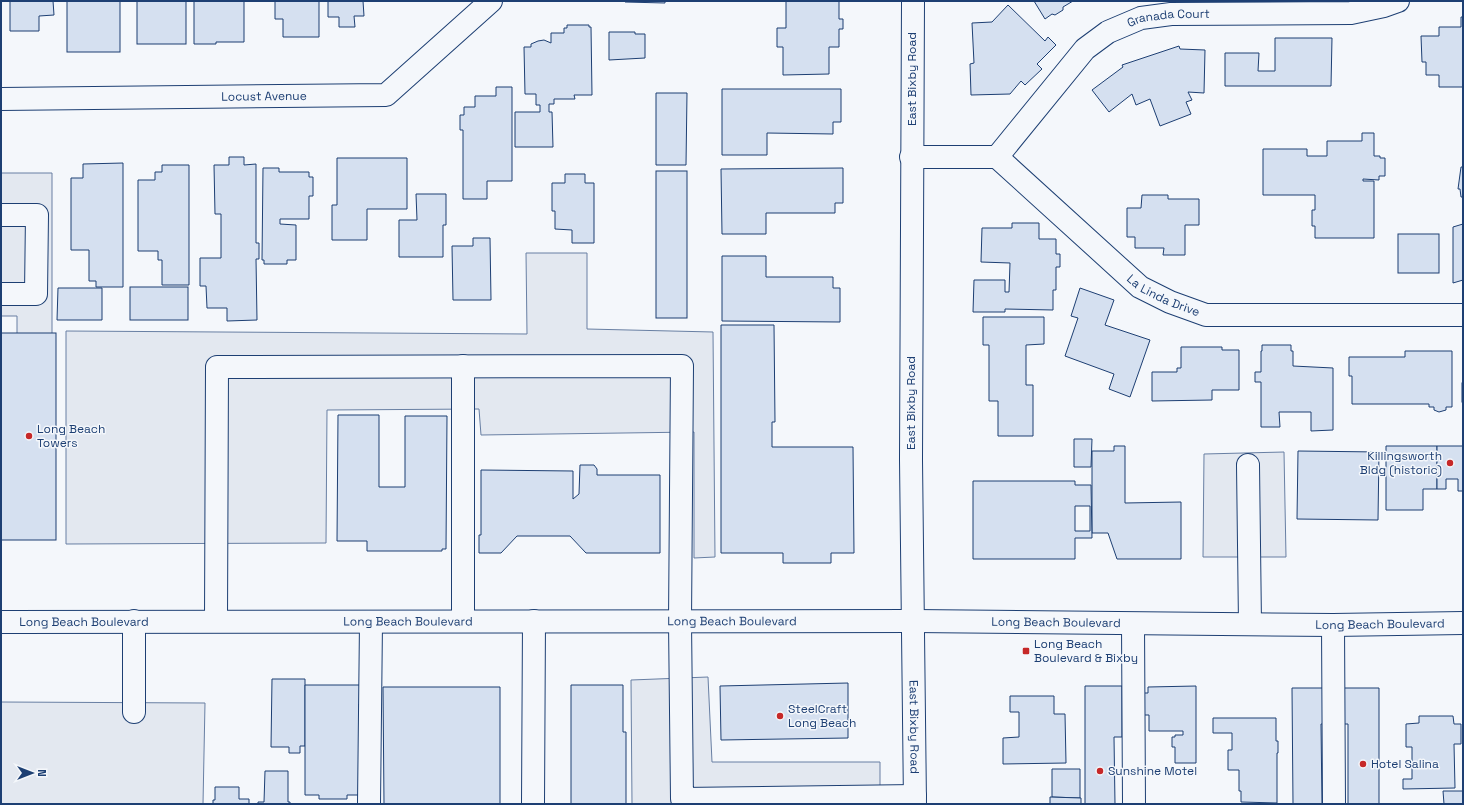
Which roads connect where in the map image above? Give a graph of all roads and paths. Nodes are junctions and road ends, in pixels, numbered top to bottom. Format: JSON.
{"nodes":[{"id":1,"x":491,"y":1,"type":"edge"},
{"id":2,"x":913,"y":1,"type":"edge"},
{"id":3,"x":1398,"y":1,"type":"edge"},
{"id":4,"x":1,"y":99,"type":"edge"},
{"id":5,"x":912,"y":157,"type":"junction"},
{"id":6,"x":997,"y":157,"type":"junction"},
{"id":7,"x":1,"y":215,"type":"edge"},
{"id":8,"x":1,"y":294,"type":"edge"},
{"id":9,"x":1463,"y":314,"type":"edge"},
{"id":10,"x":463,"y":366,"type":"junction"},
{"id":11,"x":1248,"y":464,"type":"dead end"},
{"id":12,"x":464,"y":621,"type":"junction"},
{"id":13,"x":534,"y":621,"type":"junction"},
{"id":14,"x":914,"y":621,"type":"junction"},
{"id":15,"x":1,"y":622,"type":"edge"},
{"id":16,"x":134,"y":622,"type":"junction"},
{"id":17,"x":216,"y":622,"type":"junction"},
{"id":18,"x":371,"y":622,"type":"junction"},
{"id":19,"x":680,"y":622,"type":"junction"},
{"id":20,"x":1463,"y":623,"type":"edge"},
{"id":21,"x":1133,"y":624,"type":"junction"},
{"id":22,"x":1250,"y":624,"type":"junction"},
{"id":23,"x":1333,"y":625,"type":"junction"},
{"id":24,"x":134,"y":712,"type":"dead end"},
{"id":25,"x":915,"y":800,"type":"edge"},
{"id":26,"x":369,"y":804,"type":"edge"},
{"id":27,"x":533,"y":804,"type":"edge"},
{"id":28,"x":1134,"y":804,"type":"edge"},
{"id":29,"x":1334,"y":804,"type":"edge"}],
"edges":[{"from":1,"to":4,"type":"street","name":"Locust Avenue"},
{"from":2,"to":5,"type":"street","name":"East Bixby Road"},
{"from":3,"to":6,"type":"street","name":"Granada Court"},
{"from":5,"to":6,"type":"street"},
{"from":5,"to":14,"type":"street","name":"East Bixby Road"},
{"from":6,"to":9,"type":"street","name":"La Linda Drive"},
{"from":7,"to":8,"type":"street"},
{"from":10,"to":12,"type":"street"},
{"from":10,"to":17,"type":"street"},
{"from":10,"to":19,"type":"street"},
{"from":11,"to":22,"type":"street"},
{"from":12,"to":13,"type":"street","name":"Long Beach Boulevard"},
{"from":12,"to":18,"type":"street","name":"Long Beach Boulevard"},
{"from":13,"to":19,"type":"street","name":"Long Beach Boulevard"},
{"from":13,"to":27,"type":"street"},
{"from":14,"to":19,"type":"street","name":"Long Beach Boulevard"},
{"from":14,"to":21,"type":"street","name":"Long Beach Boulevard"},
{"from":14,"to":25,"type":"street","name":"East Bixby Road"},
{"from":15,"to":16,"type":"street","name":"Long Beach Boulevard"},
{"from":16,"to":17,"type":"street","name":"Long Beach Boulevard"},
{"from":16,"to":24,"type":"street"},
{"from":17,"to":18,"type":"street","name":"Long Beach Boulevard"},
{"from":18,"to":26,"type":"street"},
{"from":19,"to":25,"type":"street"},
{"from":20,"to":23,"type":"street","name":"Long Beach Boulevard"},
{"from":21,"to":22,"type":"street","name":"Long Beach Boulevard"},
{"from":21,"to":28,"type":"street"},
{"from":22,"to":23,"type":"street","name":"Long Beach Boulevard"},
{"from":23,"to":29,"type":"street"}]}
